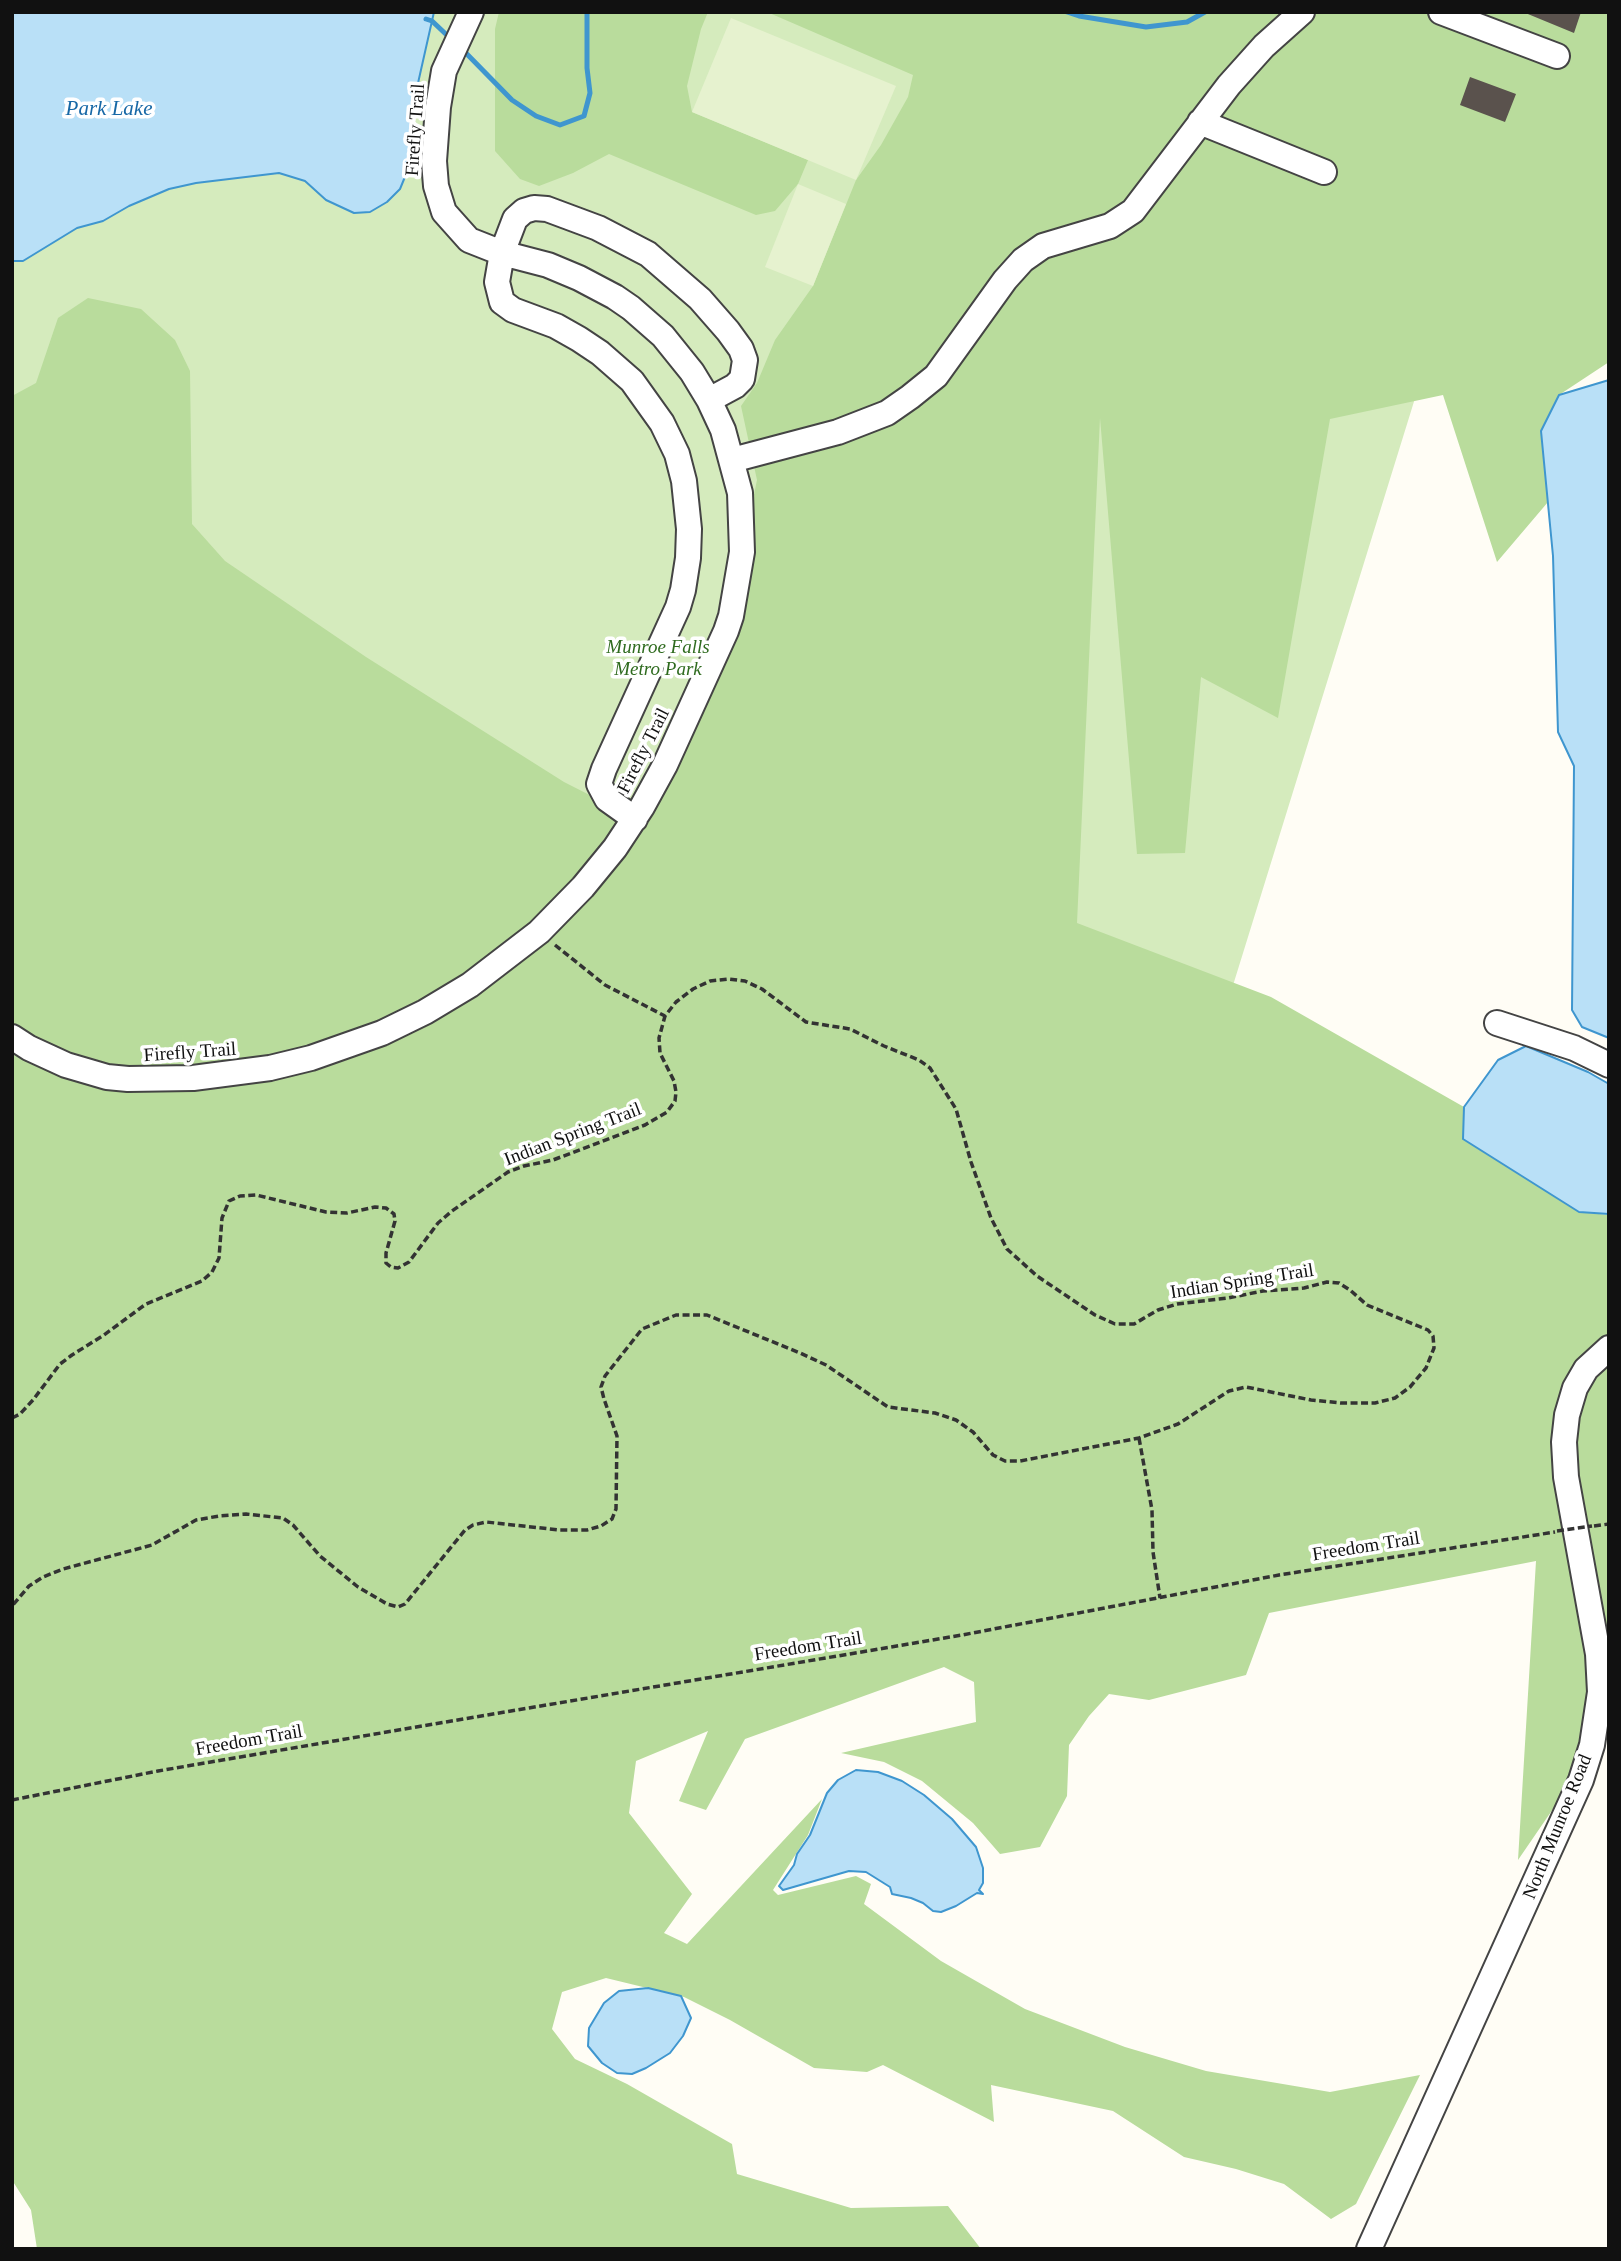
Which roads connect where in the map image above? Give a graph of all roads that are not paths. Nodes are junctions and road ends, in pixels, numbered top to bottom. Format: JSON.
{"nodes":[{"id":1,"x":1301,"y":12,"type":"edge"},
{"id":2,"x":1441,"y":12,"type":"edge"},
{"id":3,"x":470,"y":16,"type":"edge"},
{"id":4,"x":1557,"y":56,"type":"dead end"},
{"id":5,"x":1200,"y":122,"type":"junction"},
{"id":6,"x":1324,"y":172,"type":"dead end"},
{"id":7,"x":502,"y":253,"type":"junction"},
{"id":8,"x":709,"y":400,"type":"junction"},
{"id":9,"x":732,"y":460,"type":"junction"},
{"id":10,"x":635,"y":819,"type":"junction"},
{"id":11,"x":1497,"y":1023,"type":"dead end"},
{"id":12,"x":12,"y":1037,"type":"edge"},
{"id":13,"x":1609,"y":1065,"type":"edge"},
{"id":14,"x":1609,"y":1348,"type":"edge"},
{"id":15,"x":1369,"y":2249,"type":"edge"}],
"edges":[{"from":1,"to":5,"type":"street"},
{"from":2,"to":4,"type":"street"},
{"from":3,"to":7,"type":"street"},
{"from":5,"to":6,"type":"street"},
{"from":5,"to":9,"type":"street"},
{"from":7,"to":8,"type":"street"},
{"from":7,"to":8,"type":"street"},
{"from":7,"to":10,"type":"street"},
{"from":8,"to":9,"type":"street"},
{"from":9,"to":10,"type":"street"},
{"from":10,"to":12,"type":"street"},
{"from":11,"to":13,"type":"street"},
{"from":14,"to":15,"type":"street","name":"North Munroe Road"}]}
